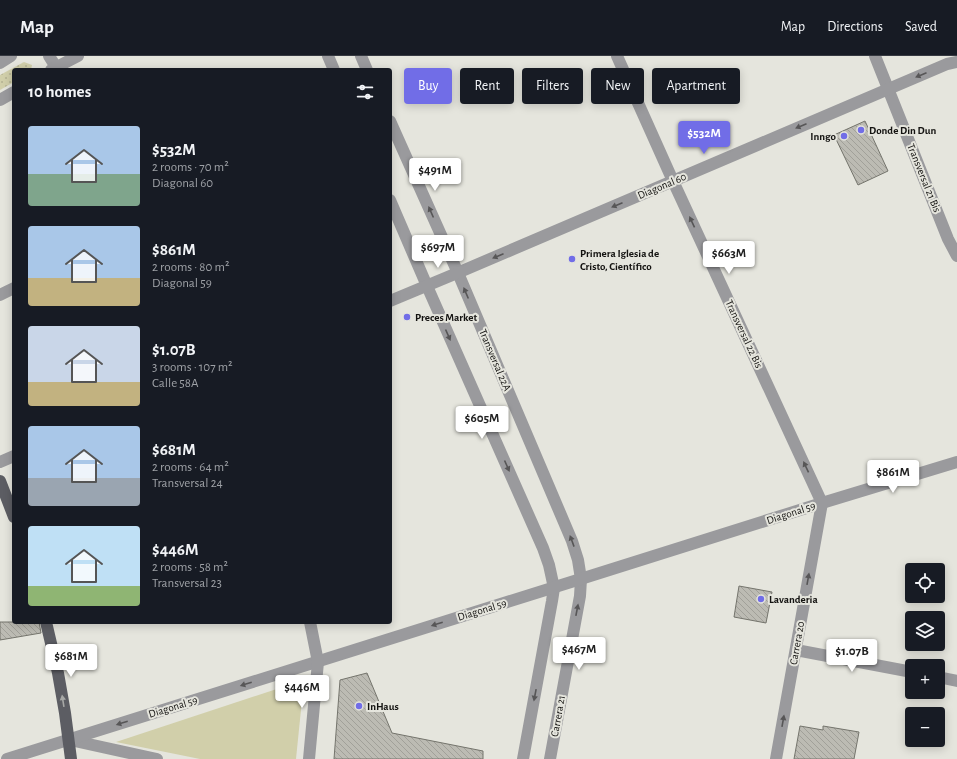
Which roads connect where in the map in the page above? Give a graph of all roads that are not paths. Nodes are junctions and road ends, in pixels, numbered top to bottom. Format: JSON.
{"nodes":[{"id":1,"x":11,"y":56,"type":"edge"},
{"id":2,"x":49,"y":56,"type":"edge"},
{"id":3,"x":78,"y":56,"type":"edge"},
{"id":4,"x":328,"y":56,"type":"edge"},
{"id":5,"x":361,"y":56,"type":"edge"},
{"id":6,"x":617,"y":56,"type":"edge"},
{"id":7,"x":875,"y":56,"type":"edge"},
{"id":8,"x":957,"y":62,"type":"edge"},
{"id":9,"x":0,"y":63,"type":"edge"},
{"id":10,"x":53,"y":68,"type":"edge"},
{"id":11,"x":333,"y":68,"type":"edge"},
{"id":12,"x":366,"y":68,"type":"edge"},
{"id":13,"x":888,"y":89,"type":"junction"},
{"id":14,"x":12,"y":93,"type":"edge"},
{"id":15,"x":0,"y":100,"type":"edge"},
{"id":16,"x":392,"y":125,"type":"edge"},
{"id":17,"x":673,"y":181,"type":"junction"},
{"id":18,"x":392,"y":205,"type":"edge"},
{"id":19,"x":957,"y":256,"type":"edge"},
{"id":20,"x":458,"y":273,"type":"junction"},
{"id":21,"x":427,"y":286,"type":"junction"},
{"id":22,"x":12,"y":289,"type":"edge"},
{"id":23,"x":0,"y":295,"type":"edge"},
{"id":24,"x":392,"y":300,"type":"edge"},
{"id":25,"x":12,"y":457,"type":"edge"},
{"id":26,"x":0,"y":462,"type":"edge"},
{"id":27,"x":957,"y":462,"type":"edge"},
{"id":28,"x":0,"y":481,"type":"edge"},
{"id":29,"x":822,"y":503,"type":"junction"},
{"id":30,"x":12,"y":512,"type":"edge"},
{"id":31,"x":581,"y":579,"type":"junction"},
{"id":32,"x":554,"y":588,"type":"junction"},
{"id":33,"x":46,"y":624,"type":"edge"},
{"id":34,"x":310,"y":624,"type":"edge"},
{"id":35,"x":796,"y":650,"type":"junction"},
{"id":36,"x":318,"y":662,"type":"junction"},
{"id":37,"x":905,"y":671,"type":"edge"},
{"id":38,"x":945,"y":678,"type":"edge"},
{"id":39,"x":957,"y":681,"type":"edge"},
{"id":40,"x":69,"y":740,"type":"junction"},
{"id":41,"x":7,"y":759,"type":"edge"},
{"id":42,"x":71,"y":759,"type":"edge"},
{"id":43,"x":157,"y":759,"type":"edge"},
{"id":44,"x":309,"y":759,"type":"edge"},
{"id":45,"x":523,"y":759,"type":"edge"},
{"id":46,"x":550,"y":759,"type":"edge"},
{"id":47,"x":776,"y":759,"type":"edge"}],
"edges":[{"from":1,"to":9,"type":"street"},
{"from":2,"to":10,"type":"street"},
{"from":3,"to":10,"type":"street"},
{"from":4,"to":11,"type":"street"},
{"from":5,"to":12,"type":"street"},
{"from":6,"to":17,"type":"street","name":"Transversal 22 Bis"},
{"from":7,"to":13,"type":"street","name":"Transversal 21 Bis"},
{"from":8,"to":13,"type":"street","name":"Diagonal 60","one_way":true},
{"from":13,"to":17,"type":"street","name":"Diagonal 60","one_way":true},
{"from":13,"to":19,"type":"street","name":"Transversal 21 Bis"},
{"from":14,"to":15,"type":"street"},
{"from":20,"to":16,"type":"street","name":"Transversal 22A","one_way":true},
{"from":17,"to":20,"type":"street","name":"Diagonal 60","one_way":true},
{"from":29,"to":17,"type":"street","name":"Transversal 22 Bis","one_way":true},
{"from":18,"to":21,"type":"street"},
{"from":20,"to":21,"type":"street","name":"Diagonal 60"},
{"from":31,"to":20,"type":"street","name":"Transversal 22A","one_way":true},
{"from":21,"to":24,"type":"street","name":"Diagonal 60"},
{"from":21,"to":32,"type":"street","one_way":true},
{"from":22,"to":23,"type":"street"},
{"from":25,"to":26,"type":"street"},
{"from":27,"to":29,"type":"street","name":"Diagonal 59"},
{"from":28,"to":30,"type":"main road"},
{"from":29,"to":31,"type":"street","name":"Diagonal 59"},
{"from":35,"to":29,"type":"street","name":"Carrera 20","one_way":true},
{"from":31,"to":32,"type":"street","name":"Diagonal 59"},
{"from":46,"to":31,"type":"street","name":"Carrera 21","one_way":true},
{"from":32,"to":36,"type":"street","name":"Diagonal 59","one_way":true},
{"from":32,"to":45,"type":"street","one_way":true},
{"from":40,"to":33,"type":"main road","one_way":true},
{"from":34,"to":36,"type":"street"},
{"from":35,"to":37,"type":"street"},
{"from":47,"to":35,"type":"street","name":"Carrera 20","one_way":true},
{"from":36,"to":40,"type":"street","name":"Diagonal 59","one_way":true},
{"from":36,"to":44,"type":"street"},
{"from":38,"to":39,"type":"street"},
{"from":40,"to":41,"type":"street","name":"Diagonal 59"},
{"from":40,"to":42,"type":"main road"},
{"from":40,"to":43,"type":"street"}]}
